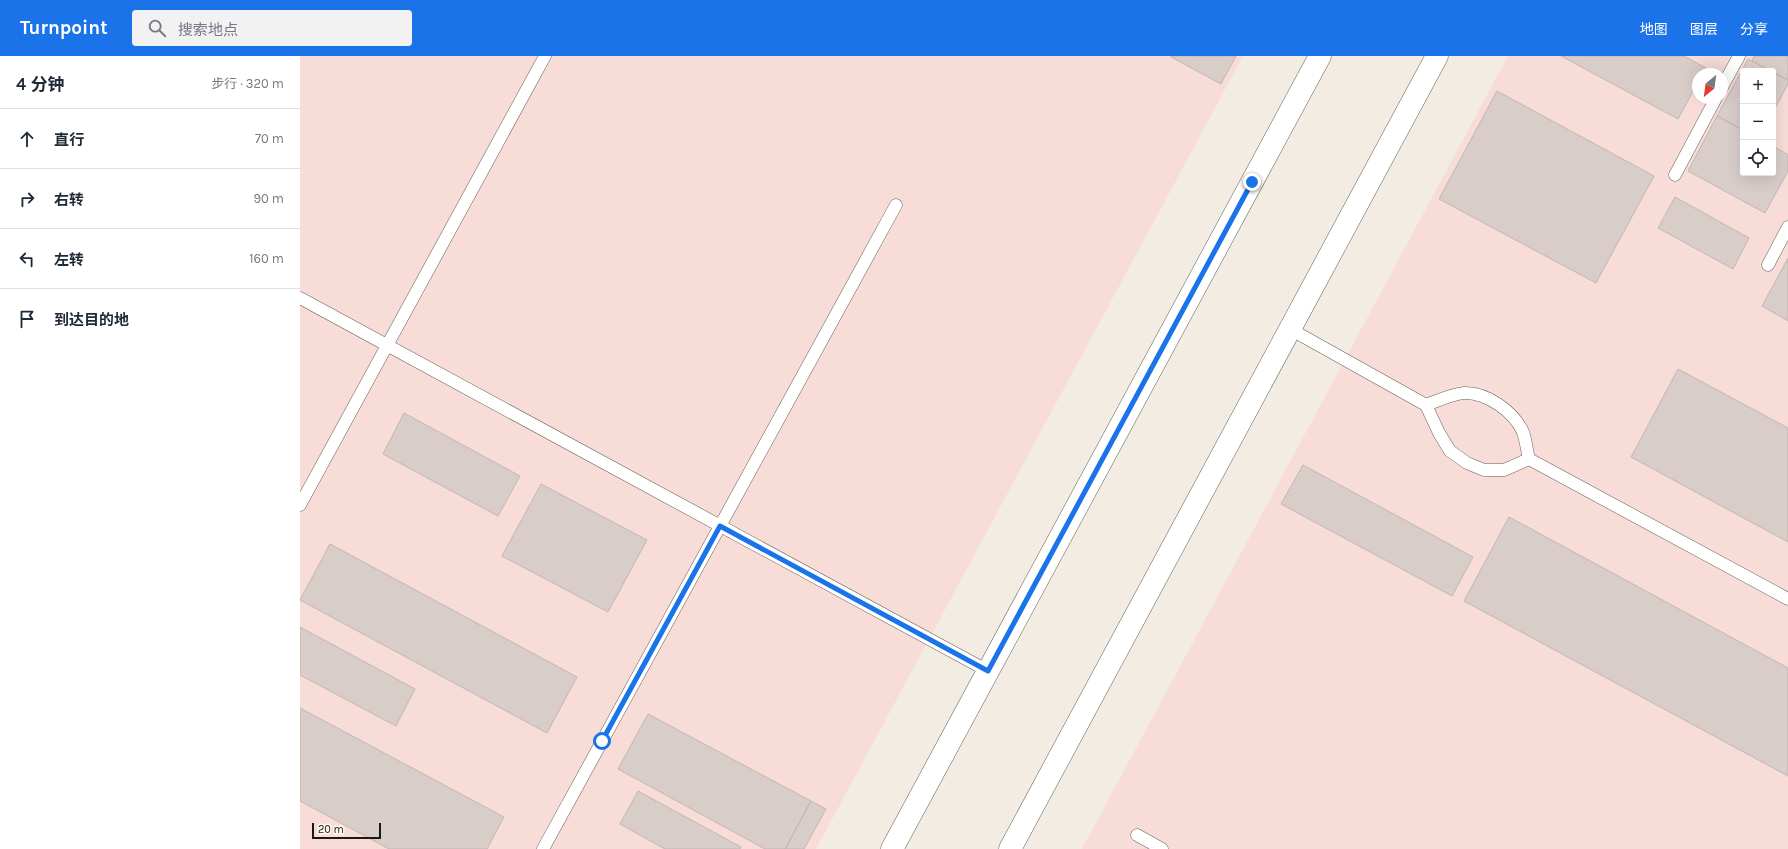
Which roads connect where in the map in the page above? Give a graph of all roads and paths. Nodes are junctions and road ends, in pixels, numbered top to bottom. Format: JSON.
{"nodes":[{"id":1,"x":545,"y":56,"type":"edge"},
{"id":2,"x":1320,"y":56,"type":"edge"},
{"id":3,"x":1437,"y":56,"type":"edge"},
{"id":4,"x":1739,"y":56,"type":"edge"},
{"id":5,"x":1728,"y":77,"type":"edge"},
{"id":6,"x":1713,"y":104,"type":"edge"},
{"id":7,"x":1675,"y":175,"type":"dead end"},
{"id":8,"x":896,"y":205,"type":"dead end"},
{"id":9,"x":1788,"y":227,"type":"edge"},
{"id":10,"x":1768,"y":265,"type":"dead end"},
{"id":11,"x":300,"y":298,"type":"edge"},
{"id":12,"x":1290,"y":329,"type":"junction"},
{"id":13,"x":387,"y":345,"type":"junction"},
{"id":14,"x":1426,"y":405,"type":"junction"},
{"id":15,"x":1529,"y":459,"type":"junction"},
{"id":16,"x":300,"y":505,"type":"edge"},
{"id":17,"x":720,"y":526,"type":"junction"},
{"id":18,"x":1788,"y":599,"type":"edge"},
{"id":19,"x":988,"y":671,"type":"junction"},
{"id":20,"x":1137,"y":835,"type":"dead end"},
{"id":21,"x":543,"y":849,"type":"edge"},
{"id":22,"x":892,"y":849,"type":"edge"},
{"id":23,"x":1010,"y":849,"type":"edge"},
{"id":24,"x":1162,"y":849,"type":"edge"}],
"edges":[{"from":1,"to":13,"type":"lane"},
{"from":2,"to":19,"type":"street"},
{"from":3,"to":12,"type":"street"},
{"from":4,"to":5,"type":"lane"},
{"from":6,"to":7,"type":"lane"},
{"from":8,"to":17,"type":"lane"},
{"from":9,"to":10,"type":"lane"},
{"from":11,"to":13,"type":"lane"},
{"from":12,"to":14,"type":"lane"},
{"from":12,"to":23,"type":"street"},
{"from":13,"to":16,"type":"lane"},
{"from":13,"to":17,"type":"lane"},
{"from":14,"to":15,"type":"lane"},
{"from":14,"to":15,"type":"lane"},
{"from":15,"to":18,"type":"lane"},
{"from":17,"to":19,"type":"lane"},
{"from":17,"to":21,"type":"lane"},
{"from":19,"to":22,"type":"street"},
{"from":20,"to":24,"type":"lane"}]}
